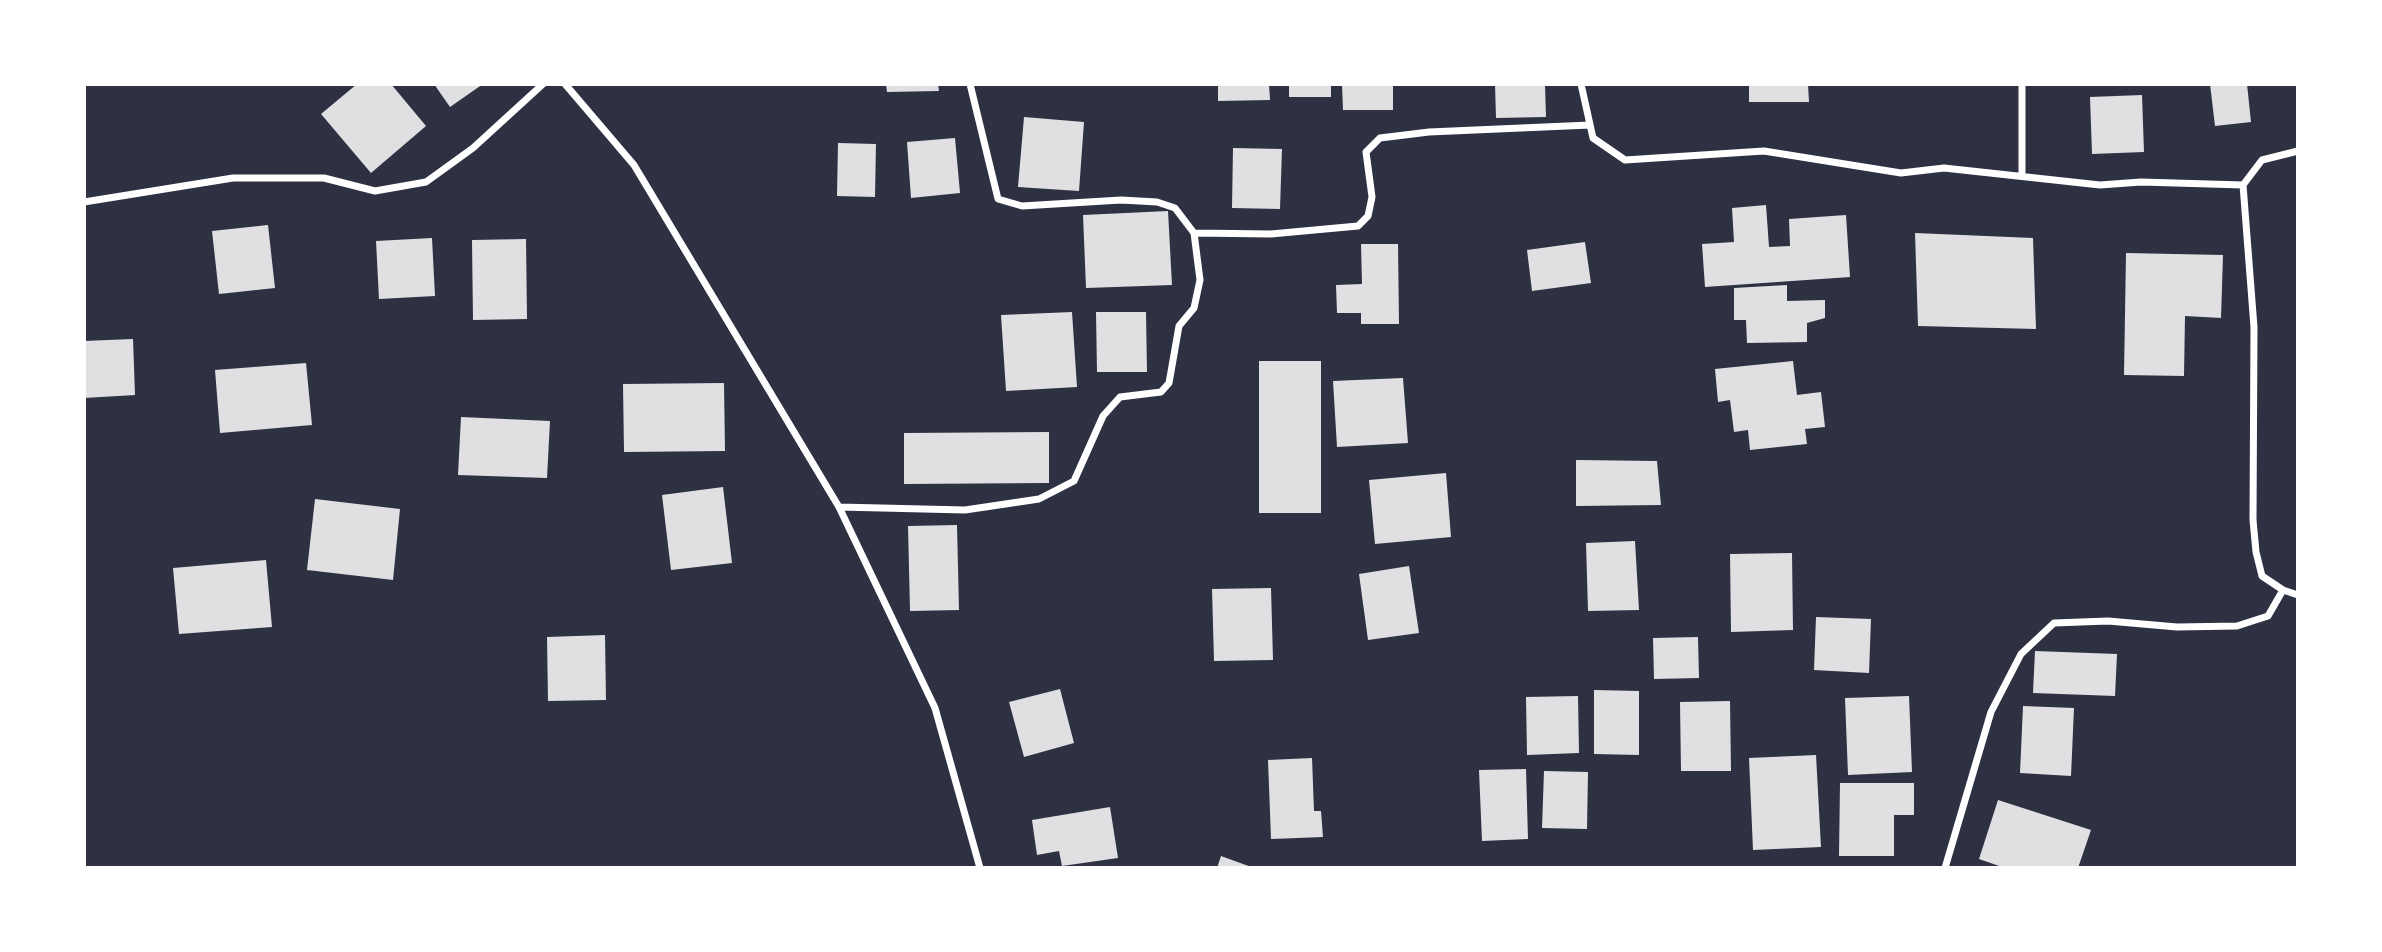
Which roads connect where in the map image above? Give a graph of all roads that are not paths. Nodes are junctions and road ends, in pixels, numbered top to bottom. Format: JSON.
{"nodes":[{"id":1,"x":544,"y":84,"type":"edge"},
{"id":2,"x":565,"y":84,"type":"edge"},
{"id":3,"x":970,"y":84,"type":"edge"},
{"id":4,"x":1581,"y":84,"type":"edge"},
{"id":5,"x":2022,"y":84,"type":"edge"},
{"id":6,"x":1590,"y":125,"type":"junction"},
{"id":7,"x":2298,"y":150,"type":"edge"},
{"id":8,"x":2022,"y":174,"type":"junction"},
{"id":9,"x":2243,"y":186,"type":"junction"},
{"id":10,"x":84,"y":202,"type":"edge"},
{"id":11,"x":1194,"y":233,"type":"junction"},
{"id":12,"x":839,"y":508,"type":"junction"},
{"id":13,"x":2283,"y":590,"type":"junction"},
{"id":14,"x":2298,"y":595,"type":"edge"},
{"id":15,"x":980,"y":868,"type":"edge"},
{"id":16,"x":1945,"y":868,"type":"edge"}],
"edges":[{"from":1,"to":10,"type":"street"},
{"from":2,"to":12,"type":"street"},
{"from":3,"to":11,"type":"street"},
{"from":4,"to":6,"type":"street"},
{"from":5,"to":8,"type":"street"},
{"from":6,"to":8,"type":"street"},
{"from":6,"to":11,"type":"street"},
{"from":7,"to":9,"type":"street"},
{"from":8,"to":9,"type":"street"},
{"from":9,"to":13,"type":"street"},
{"from":11,"to":12,"type":"street"},
{"from":12,"to":15,"type":"street"},
{"from":13,"to":14,"type":"street"},
{"from":13,"to":16,"type":"street"}]}
